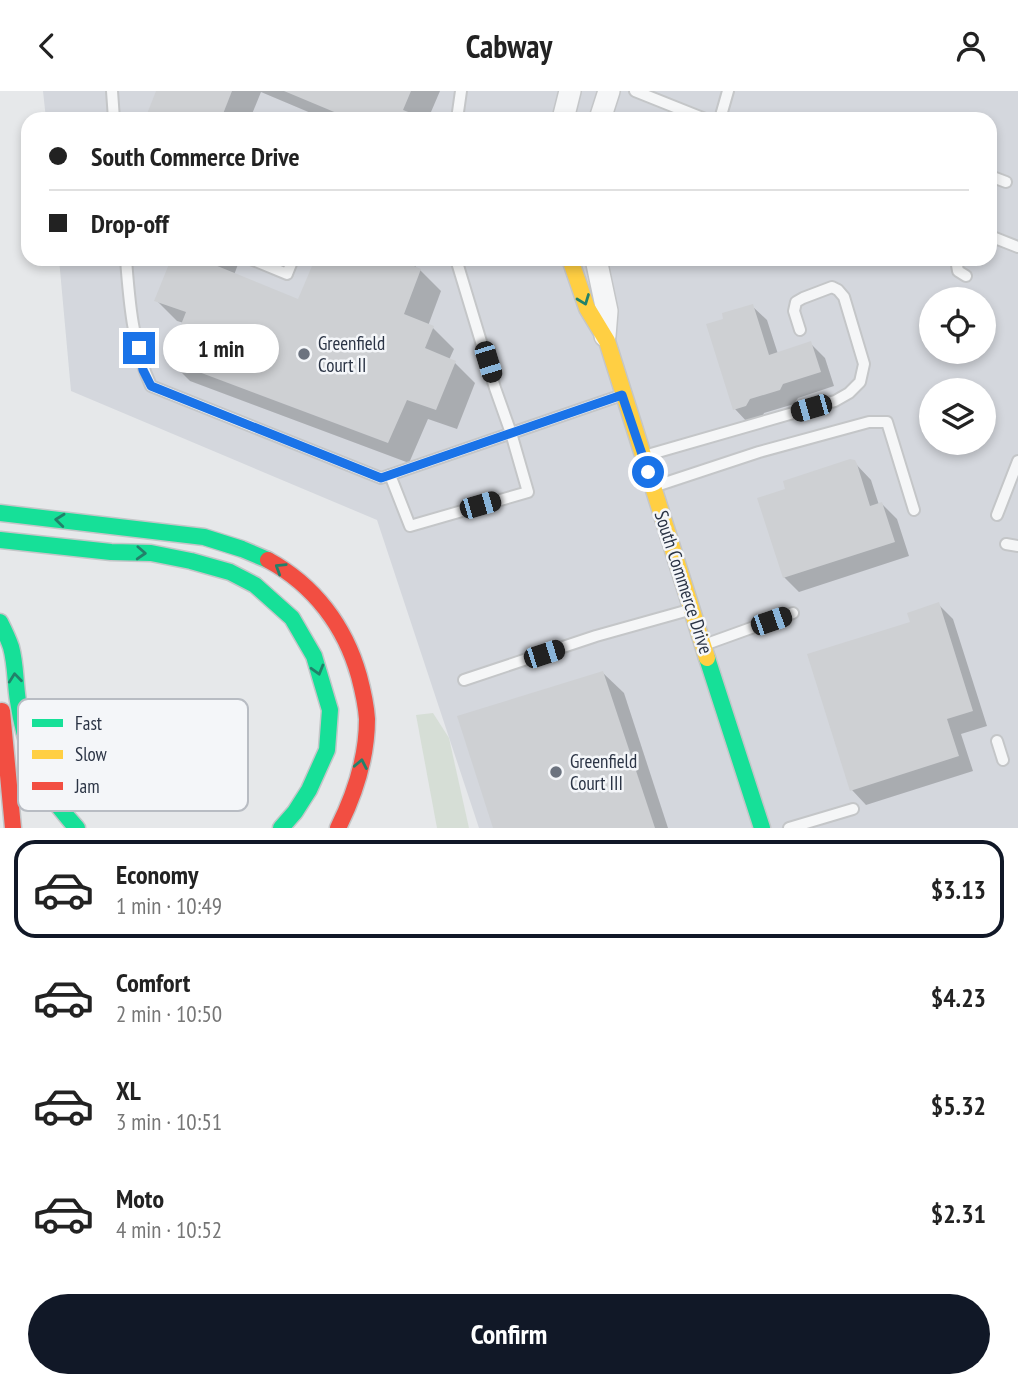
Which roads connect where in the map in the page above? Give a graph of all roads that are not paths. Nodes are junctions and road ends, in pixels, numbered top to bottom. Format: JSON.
{"nodes":[{"id":1,"x":113,"y":91,"type":"edge"},
{"id":2,"x":461,"y":91,"type":"edge"},
{"id":3,"x":569,"y":91,"type":"edge"},
{"id":4,"x":609,"y":91,"type":"edge"},
{"id":5,"x":635,"y":91,"type":"edge"},
{"id":6,"x":728,"y":91,"type":"edge"},
{"id":7,"x":114,"y":112,"type":"edge"},
{"id":8,"x":458,"y":112,"type":"edge"},
{"id":9,"x":564,"y":112,"type":"edge"},
{"id":10,"x":602,"y":112,"type":"edge"},
{"id":11,"x":688,"y":112,"type":"edge"},
{"id":12,"x":722,"y":112,"type":"edge"},
{"id":13,"x":997,"y":179,"type":"edge"},
{"id":14,"x":1006,"y":182,"type":"dead end"},
{"id":15,"x":997,"y":239,"type":"edge"},
{"id":16,"x":1018,"y":247,"type":"edge"},
{"id":17,"x":127,"y":266,"type":"edge"},
{"id":18,"x":268,"y":266,"type":"edge"},
{"id":19,"x":290,"y":266,"type":"edge"},
{"id":20,"x":458,"y":266,"type":"edge"},
{"id":21,"x":572,"y":266,"type":"edge"},
{"id":22,"x":597,"y":266,"type":"edge"},
{"id":23,"x":957,"y":266,"type":"edge"},
{"id":24,"x":966,"y":276,"type":"dead end"},
{"id":25,"x":800,"y":330,"type":"dead end"},
{"id":26,"x":606,"y":336,"type":"junction"},
{"id":27,"x":622,"y":395,"type":"junction"},
{"id":28,"x":512,"y":433,"type":"junction"},
{"id":29,"x":643,"y":456,"type":"junction"},
{"id":30,"x":1018,"y":461,"type":"edge"},
{"id":31,"x":390,"y":475,"type":"junction"},
{"id":32,"x":653,"y":487,"type":"junction"},
{"id":33,"x":914,"y":510,"type":"dead end"},
{"id":34,"x":0,"y":513,"type":"edge"},
{"id":35,"x":996,"y":515,"type":"dead end"},
{"id":36,"x":0,"y":540,"type":"edge"},
{"id":37,"x":1006,"y":544,"type":"dead end"},
{"id":38,"x":1018,"y":546,"type":"edge"},
{"id":39,"x":692,"y":609,"type":"junction"},
{"id":40,"x":793,"y":613,"type":"dead end"},
{"id":41,"x":0,"y":622,"type":"edge"},
{"id":42,"x":704,"y":645,"type":"junction"},
{"id":43,"x":464,"y":680,"type":"dead end"},
{"id":44,"x":0,"y":690,"type":"edge"},
{"id":45,"x":18,"y":702,"type":"edge"},
{"id":46,"x":997,"y":741,"type":"dead end"},
{"id":47,"x":1003,"y":759,"type":"dead end"},
{"id":48,"x":853,"y":809,"type":"dead end"},
{"id":49,"x":62,"y":811,"type":"edge"},
{"id":50,"x":13,"y":828,"type":"edge"},
{"id":51,"x":77,"y":828,"type":"edge"},
{"id":52,"x":281,"y":828,"type":"edge"},
{"id":53,"x":338,"y":828,"type":"edge"},
{"id":54,"x":762,"y":828,"type":"edge"},
{"id":55,"x":789,"y":828,"type":"edge"}],
"edges":[{"from":1,"to":7,"type":"lane"},
{"from":2,"to":8,"type":"lane"},
{"from":3,"to":9,"type":"street"},
{"from":4,"to":10,"type":"street"},
{"from":5,"to":11,"type":"lane"},
{"from":6,"to":12,"type":"lane"},
{"from":13,"to":14,"type":"lane"},
{"from":15,"to":16,"type":"lane"},
{"from":17,"to":31,"type":"lane"},
{"from":18,"to":19,"type":"lane"},
{"from":20,"to":28,"type":"lane"},
{"from":21,"to":26,"type":"main road","name":"South Commerce Drive","one_way":true},
{"from":22,"to":26,"type":"street","name":"South Commerce Drive"},
{"from":23,"to":24,"type":"lane"},
{"from":25,"to":29,"type":"lane"},
{"from":26,"to":27,"type":"main road","name":"South Commerce Drive"},
{"from":27,"to":28,"type":"lane"},
{"from":27,"to":29,"type":"main road","name":"South Commerce Drive"},
{"from":28,"to":31,"type":"lane"},
{"from":28,"to":31,"type":"lane"},
{"from":29,"to":32,"type":"main road","name":"South Commerce Drive"},
{"from":30,"to":35,"type":"lane"},
{"from":32,"to":33,"type":"lane"},
{"from":32,"to":39,"type":"main road","name":"South Commerce Drive"},
{"from":53,"to":34,"type":"main road","one_way":true},
{"from":36,"to":52,"type":"main road","one_way":true},
{"from":37,"to":38,"type":"lane"},
{"from":39,"to":42,"type":"main road","name":"South Commerce Drive"},
{"from":39,"to":43,"type":"lane"},
{"from":40,"to":42,"type":"lane"},
{"from":45,"to":41,"type":"main road","one_way":true},
{"from":42,"to":54,"type":"main road","name":"South Commerce Drive"},
{"from":44,"to":50,"type":"main road"},
{"from":46,"to":47,"type":"lane"},
{"from":48,"to":55,"type":"lane"},
{"from":51,"to":49,"type":"main road","one_way":true}]}
